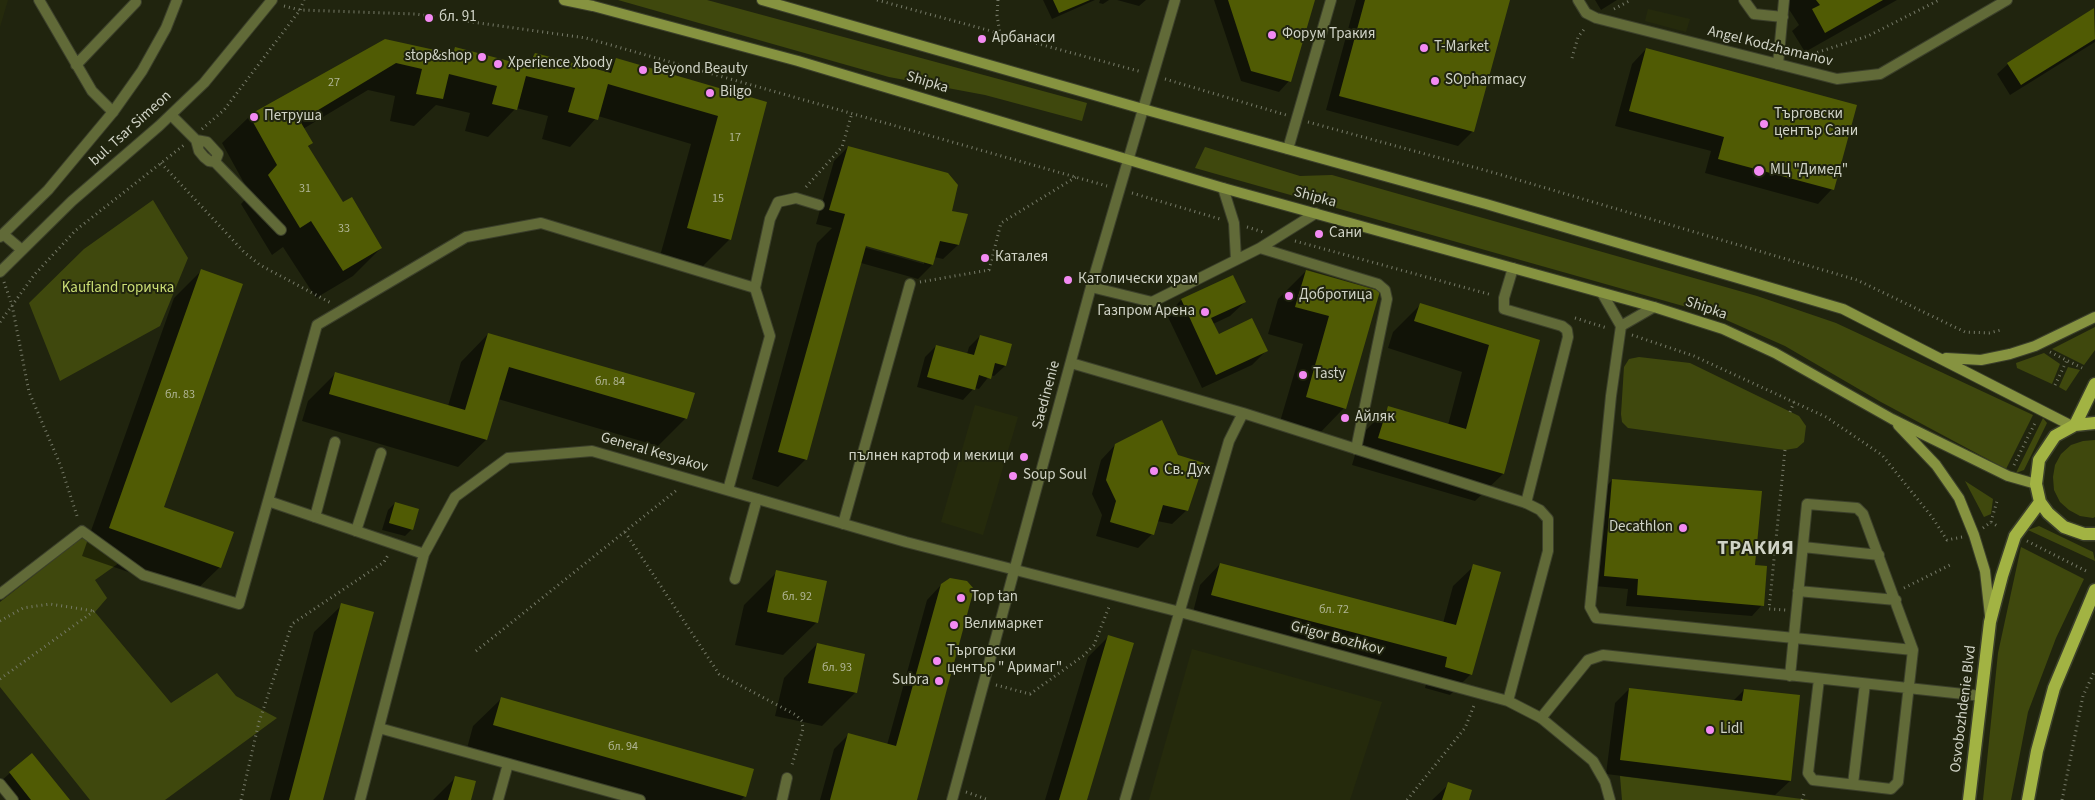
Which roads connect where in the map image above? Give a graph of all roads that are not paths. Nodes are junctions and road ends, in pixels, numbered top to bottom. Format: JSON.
{"nodes":[{"id":1,"x":39,"y":0,"type":"edge"},
{"id":2,"x":177,"y":0,"type":"edge"},
{"id":3,"x":272,"y":0,"type":"edge"},
{"id":4,"x":564,"y":0,"type":"edge"},
{"id":5,"x":762,"y":0,"type":"edge"},
{"id":6,"x":1176,"y":0,"type":"edge"},
{"id":7,"x":1331,"y":0,"type":"edge"},
{"id":8,"x":1578,"y":0,"type":"edge"},
{"id":9,"x":1744,"y":0,"type":"edge"},
{"id":10,"x":1784,"y":0,"type":"edge"},
{"id":11,"x":2007,"y":0,"type":"edge"},
{"id":12,"x":136,"y":2,"type":"dead end"},
{"id":13,"x":1783,"y":17,"type":"junction"},
{"id":14,"x":1778,"y":64,"type":"junction"},
{"id":15,"x":76,"y":65,"type":"junction"},
{"id":16,"x":1143,"y":109,"type":"junction"},
{"id":17,"x":113,"y":112,"type":"junction"},
{"id":18,"x":171,"y":115,"type":"junction"},
{"id":19,"x":1288,"y":149,"type":"junction"},
{"id":20,"x":1129,"y":159,"type":"junction"},
{"id":21,"x":1223,"y":188,"type":"junction"},
{"id":22,"x":818,"y":205,"type":"dead end"},
{"id":23,"x":1316,"y":213,"type":"junction"},
{"id":24,"x":281,"y":230,"type":"dead end"},
{"id":25,"x":2,"y":236,"type":"edge"},
{"id":26,"x":1260,"y":248,"type":"junction"},
{"id":27,"x":22,"y":250,"type":"junction"},
{"id":28,"x":1236,"y":259,"type":"junction"},
{"id":29,"x":1513,"y":268,"type":"junction"},
{"id":30,"x":2,"y":276,"type":"edge"},
{"id":31,"x":910,"y":284,"type":"road end"},
{"id":32,"x":1091,"y":287,"type":"junction"},
{"id":33,"x":755,"y":288,"type":"junction"},
{"id":34,"x":1602,"y":293,"type":"junction"},
{"id":35,"x":1654,"y":307,"type":"junction"},
{"id":36,"x":2095,"y":317,"type":"edge"},
{"id":37,"x":1621,"y":326,"type":"junction"},
{"id":38,"x":1940,"y":358,"type":"junction"},
{"id":39,"x":1071,"y":363,"type":"junction"},
{"id":40,"x":2095,"y":384,"type":"edge"},
{"id":41,"x":1243,"y":413,"type":"junction"},
{"id":42,"x":1892,"y":419,"type":"junction"},
{"id":43,"x":2095,"y":423,"type":"edge"},
{"id":44,"x":2074,"y":425,"type":"junction"},
{"id":45,"x":336,"y":442,"type":"dead end"},
{"id":46,"x":1356,"y":449,"type":"junction"},
{"id":47,"x":381,"y":453,"type":"dead end"},
{"id":48,"x":2036,"y":484,"type":"junction"},
{"id":49,"x":728,"y":490,"type":"junction"},
{"id":50,"x":757,"y":499,"type":"junction"},
{"id":51,"x":268,"y":501,"type":"junction"},
{"id":52,"x":2040,"y":502,"type":"junction"},
{"id":53,"x":1526,"y":503,"type":"junction"},
{"id":54,"x":314,"y":517,"type":"junction"},
{"id":55,"x":843,"y":524,"type":"junction"},
{"id":56,"x":356,"y":531,"type":"junction"},
{"id":57,"x":2095,"y":534,"type":"edge"},
{"id":58,"x":1803,"y":547,"type":"junction"},
{"id":59,"x":424,"y":554,"type":"junction"},
{"id":60,"x":1878,"y":555,"type":"junction"},
{"id":61,"x":1015,"y":570,"type":"junction"},
{"id":62,"x":735,"y":579,"type":"dead end"},
{"id":63,"x":2095,"y":590,"type":"edge"},
{"id":64,"x":1798,"y":591,"type":"junction"},
{"id":65,"x":0,"y":594,"type":"edge"},
{"id":66,"x":1894,"y":597,"type":"junction"},
{"id":67,"x":1180,"y":612,"type":"junction"},
{"id":68,"x":1990,"y":622,"type":"junction"},
{"id":69,"x":1793,"y":637,"type":"junction"},
{"id":70,"x":1912,"y":650,"type":"junction"},
{"id":71,"x":1790,"y":676,"type":"junction"},
{"id":72,"x":1818,"y":679,"type":"junction"},
{"id":73,"x":1865,"y":684,"type":"junction"},
{"id":74,"x":1909,"y":688,"type":"junction"},
{"id":75,"x":1982,"y":696,"type":"junction"},
{"id":76,"x":1508,"y":701,"type":"junction"},
{"id":77,"x":1541,"y":718,"type":"junction"},
{"id":78,"x":379,"y":728,"type":"junction"},
{"id":79,"x":508,"y":764,"type":"junction"},
{"id":80,"x":787,"y":778,"type":"road end"},
{"id":81,"x":0,"y":784,"type":"edge"},
{"id":82,"x":1853,"y":784,"type":"junction"},
{"id":83,"x":13,"y":800,"type":"edge"},
{"id":84,"x":360,"y":800,"type":"edge"},
{"id":85,"x":498,"y":800,"type":"edge"},
{"id":86,"x":640,"y":800,"type":"edge"},
{"id":87,"x":782,"y":800,"type":"edge"},
{"id":88,"x":952,"y":800,"type":"edge"},
{"id":89,"x":1125,"y":800,"type":"edge"},
{"id":90,"x":1610,"y":800,"type":"edge"},
{"id":91,"x":1969,"y":800,"type":"edge"},
{"id":92,"x":2028,"y":800,"type":"edge"}],
"edges":[{"from":1,"to":15,"type":"street"},
{"from":2,"to":17,"type":"street","name":"bul. Tsar Simeon"},
{"from":3,"to":18,"type":"street","name":"bul. Tsar Simeon"},
{"from":4,"to":20,"type":"main road","name":"Shipka"},
{"from":5,"to":16,"type":"main road"},
{"from":6,"to":16,"type":"street","name":"Saedinenie"},
{"from":7,"to":19,"type":"street"},
{"from":8,"to":14,"type":"street","name":"Angel Kodzhamanov"},
{"from":9,"to":13,"type":"street"},
{"from":10,"to":13,"type":"street"},
{"from":11,"to":14,"type":"street","name":"Angel Kodzhamanov"},
{"from":12,"to":15,"type":"street"},
{"from":13,"to":14,"type":"street"},
{"from":15,"to":17,"type":"street"},
{"from":16,"to":19,"type":"main road"},
{"from":16,"to":20,"type":"street","name":"Saedinenie"},
{"from":17,"to":25,"type":"street","name":"bul. Tsar Simeon"},
{"from":18,"to":24,"type":"street"},
{"from":18,"to":27,"type":"street","name":"bul. Tsar Simeon"},
{"from":19,"to":38,"type":"main road"},
{"from":20,"to":21,"type":"main road","name":"Shipka"},
{"from":20,"to":32,"type":"street","name":"Saedinenie"},
{"from":21,"to":23,"type":"main road","name":"Shipka"},
{"from":21,"to":28,"type":"street"},
{"from":22,"to":33,"type":"street"},
{"from":23,"to":26,"type":"street"},
{"from":23,"to":29,"type":"main road","name":"Shipka"},
{"from":25,"to":27,"type":"street"},
{"from":26,"to":28,"type":"street"},
{"from":26,"to":46,"type":"street"},
{"from":27,"to":30,"type":"street","name":"bul. Tsar Simeon"},
{"from":28,"to":32,"type":"street"},
{"from":29,"to":34,"type":"main road","name":"Shipka"},
{"from":29,"to":53,"type":"street"},
{"from":31,"to":55,"type":"street"},
{"from":32,"to":39,"type":"street","name":"Saedinenie"},
{"from":33,"to":49,"type":"street"},
{"from":33,"to":51,"type":"street"},
{"from":34,"to":35,"type":"main road","name":"Shipka"},
{"from":34,"to":37,"type":"street"},
{"from":35,"to":37,"type":"street"},
{"from":35,"to":42,"type":"main road","name":"Shipka"},
{"from":36,"to":38,"type":"main road"},
{"from":37,"to":69,"type":"street"},
{"from":38,"to":44,"type":"main road"},
{"from":39,"to":41,"type":"street"},
{"from":39,"to":61,"type":"street","name":"Saedinenie"},
{"from":40,"to":44,"type":"main road"},
{"from":41,"to":46,"type":"street"},
{"from":41,"to":67,"type":"street"},
{"from":42,"to":48,"type":"main road","name":"Shipka"},
{"from":42,"to":68,"type":"main road"},
{"from":43,"to":44,"type":"main road"},
{"from":44,"to":48,"type":"main road"},
{"from":45,"to":54,"type":"street"},
{"from":46,"to":53,"type":"street"},
{"from":47,"to":56,"type":"street"},
{"from":48,"to":52,"type":"main road"},
{"from":49,"to":50,"type":"street","name":"General Kesyakov"},
{"from":49,"to":59,"type":"street","name":"General Kesyakov"},
{"from":50,"to":55,"type":"street","name":"General Kesyakov"},
{"from":50,"to":62,"type":"street"},
{"from":51,"to":54,"type":"street"},
{"from":51,"to":65,"type":"street"},
{"from":52,"to":57,"type":"main road"},
{"from":52,"to":68,"type":"main road","name":"Osvobozhdenie Blvd"},
{"from":53,"to":76,"type":"street"},
{"from":54,"to":56,"type":"street"},
{"from":55,"to":61,"type":"street","name":"General Kesyakov"},
{"from":56,"to":59,"type":"street"},
{"from":58,"to":60,"type":"street"},
{"from":58,"to":60,"type":"street"},
{"from":58,"to":64,"type":"street"},
{"from":59,"to":78,"type":"street","name":"General Kesyakov"},
{"from":60,"to":66,"type":"street"},
{"from":61,"to":67,"type":"street","name":"Grigor Bozhkov"},
{"from":61,"to":88,"type":"street","name":"Saedinenie"},
{"from":63,"to":92,"type":"main road"},
{"from":64,"to":66,"type":"street"},
{"from":64,"to":69,"type":"street"},
{"from":66,"to":70,"type":"street"},
{"from":67,"to":76,"type":"street","name":"Grigor Bozhkov"},
{"from":67,"to":89,"type":"street"},
{"from":68,"to":75,"type":"main road","name":"Osvobozhdenie Blvd"},
{"from":69,"to":70,"type":"street"},
{"from":69,"to":71,"type":"street"},
{"from":70,"to":74,"type":"street"},
{"from":71,"to":72,"type":"street"},
{"from":71,"to":77,"type":"street"},
{"from":72,"to":73,"type":"street"},
{"from":72,"to":82,"type":"street"},
{"from":73,"to":74,"type":"street"},
{"from":73,"to":82,"type":"street"},
{"from":74,"to":75,"type":"street"},
{"from":74,"to":82,"type":"street"},
{"from":75,"to":91,"type":"main road","name":"Osvobozhdenie Blvd"},
{"from":76,"to":77,"type":"street","name":"Grigor Bozhkov"},
{"from":77,"to":90,"type":"street","name":"Grigor Bozhkov"},
{"from":78,"to":79,"type":"street"},
{"from":78,"to":84,"type":"street","name":"General Kesyakov"},
{"from":79,"to":85,"type":"street"},
{"from":79,"to":86,"type":"street"},
{"from":80,"to":87,"type":"street"},
{"from":81,"to":83,"type":"street"}]}
